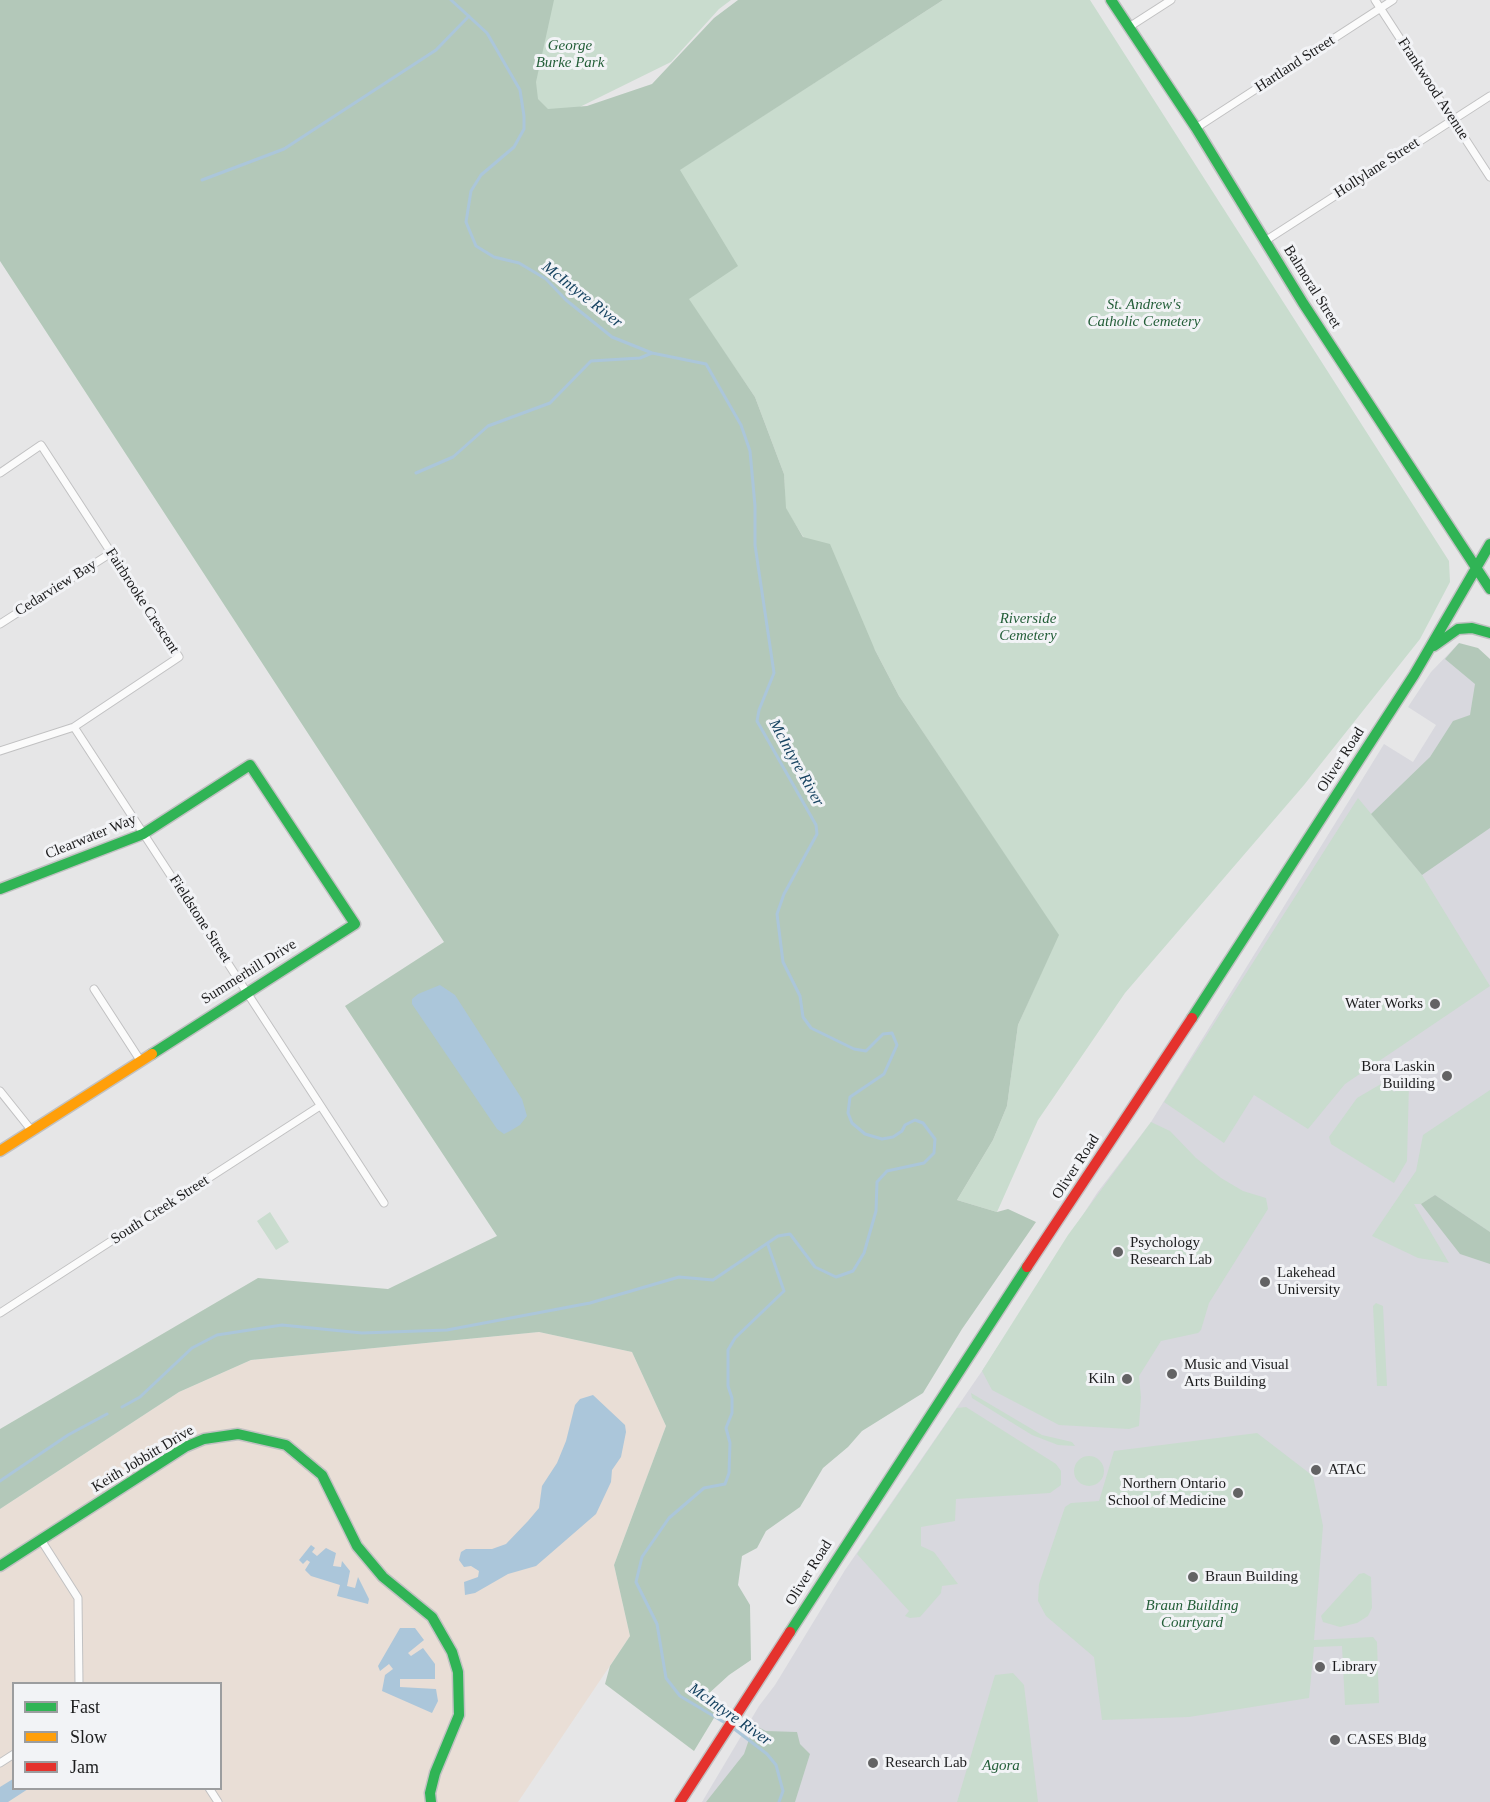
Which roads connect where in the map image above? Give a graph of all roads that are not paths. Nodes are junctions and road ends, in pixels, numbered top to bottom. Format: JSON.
{"nodes":[{"id":1,"x":1111,"y":0,"type":"edge"},
{"id":2,"x":1171,"y":0,"type":"edge"},
{"id":3,"x":1376,"y":0,"type":"edge"},
{"id":4,"x":1393,"y":0,"type":"edge"},
{"id":5,"x":1381,"y":8,"type":"junction"},
{"id":6,"x":1129,"y":27,"type":"junction"},
{"id":7,"x":1490,"y":96,"type":"edge"},
{"id":8,"x":1453,"y":120,"type":"junction"},
{"id":9,"x":1196,"y":128,"type":"junction"},
{"id":10,"x":1490,"y":177,"type":"edge"},
{"id":11,"x":1265,"y":241,"type":"junction"},
{"id":12,"x":0,"y":473,"type":"edge"},
{"id":13,"x":1490,"y":544,"type":"edge"},
{"id":14,"x":111,"y":553,"type":"junction"},
{"id":15,"x":1476,"y":567,"type":"junction"},
{"id":16,"x":1490,"y":589,"type":"edge"},
{"id":17,"x":0,"y":624,"type":"edge"},
{"id":18,"x":1490,"y":633,"type":"edge"},
{"id":19,"x":1431,"y":647,"type":"junction"},
{"id":20,"x":74,"y":727,"type":"junction"},
{"id":21,"x":0,"y":751,"type":"edge"},
{"id":22,"x":250,"y":765,"type":"joint"},
{"id":23,"x":143,"y":834,"type":"junction"},
{"id":24,"x":0,"y":889,"type":"edge"},
{"id":25,"x":94,"y":989,"type":"dead end"},
{"id":26,"x":247,"y":991,"type":"junction"},
{"id":27,"x":140,"y":1060,"type":"junction"},
{"id":28,"x":0,"y":1091,"type":"edge"},
{"id":29,"x":320,"y":1106,"type":"junction"},
{"id":30,"x":32,"y":1131,"type":"junction"},
{"id":31,"x":0,"y":1151,"type":"edge"},
{"id":32,"x":384,"y":1203,"type":"dead end"},
{"id":33,"x":0,"y":1313,"type":"edge"},
{"id":34,"x":41,"y":1540,"type":"junction"},
{"id":35,"x":0,"y":1566,"type":"edge"},
{"id":36,"x":80,"y":1682,"type":"edge"},
{"id":37,"x":431,"y":1802,"type":"edge"},
{"id":38,"x":680,"y":1802,"type":"edge"}],
"edges":[{"from":1,"to":6,"type":"main road","name":"Balmoral Street"},
{"from":2,"to":6,"type":"street"},
{"from":3,"to":5,"type":"street","name":"Frankwood Avenue"},
{"from":4,"to":5,"type":"street","name":"Hartland Street"},
{"from":5,"to":8,"type":"street","name":"Frankwood Avenue"},
{"from":5,"to":9,"type":"street","name":"Hartland Street"},
{"from":6,"to":9,"type":"main road","name":"Balmoral Street"},
{"from":7,"to":8,"type":"street","name":"Hollylane Street"},
{"from":8,"to":10,"type":"street","name":"Frankwood Avenue"},
{"from":8,"to":11,"type":"street","name":"Hollylane Street"},
{"from":9,"to":11,"type":"main road","name":"Balmoral Street"},
{"from":11,"to":15,"type":"main road","name":"Balmoral Street"},
{"from":12,"to":14,"type":"street","name":"Fairbrooke Crescent"},
{"from":13,"to":15,"type":"main road","name":"Oliver Road"},
{"from":14,"to":17,"type":"street","name":"Cedarview Bay"},
{"from":14,"to":20,"type":"street","name":"Fairbrooke Crescent"},
{"from":15,"to":16,"type":"main road","name":"Balmoral Street"},
{"from":15,"to":19,"type":"main road","name":"Oliver Road"},
{"from":18,"to":19,"type":"main road"},
{"from":19,"to":38,"type":"main road","name":"Oliver Road"},
{"from":20,"to":21,"type":"street","name":"Fairbrooke Crescent"},
{"from":20,"to":23,"type":"street","name":"Fieldstone Street"},
{"from":22,"to":23,"type":"main road","name":"Clearwater Way"},
{"from":22,"to":26,"type":"main road","name":"Summerhill Drive"},
{"from":23,"to":24,"type":"main road","name":"Clearwater Way"},
{"from":23,"to":26,"type":"street","name":"Fieldstone Street"},
{"from":25,"to":27,"type":"street"},
{"from":26,"to":27,"type":"main road","name":"Summerhill Drive"},
{"from":26,"to":29,"type":"street","name":"Fieldstone Street"},
{"from":27,"to":30,"type":"main road","name":"Summerhill Drive"},
{"from":28,"to":30,"type":"street"},
{"from":29,"to":32,"type":"street","name":"Fieldstone Street"},
{"from":29,"to":33,"type":"street","name":"South Creek Street"},
{"from":30,"to":31,"type":"main road","name":"Summerhill Drive"},
{"from":34,"to":35,"type":"main road","name":"Keith Jobbitt Drive"},
{"from":34,"to":36,"type":"street"},
{"from":34,"to":37,"type":"main road","name":"Keith Jobbitt Drive"}]}
